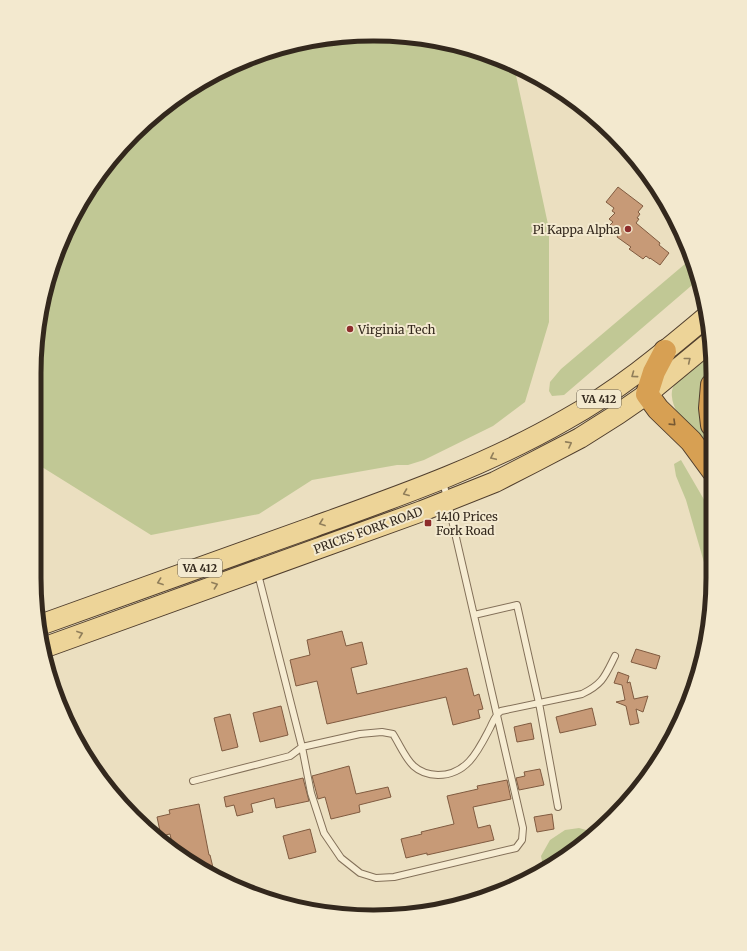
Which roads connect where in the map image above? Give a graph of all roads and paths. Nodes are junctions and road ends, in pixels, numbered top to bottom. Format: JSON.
{"nodes":[{"id":1,"x":702,"y":321,"type":"edge"},
{"id":2,"x":705,"y":347,"type":"edge"},
{"id":3,"x":665,"y":351,"type":"junction"},
{"id":4,"x":647,"y":394,"type":"junction"},
{"id":5,"x":706,"y":461,"type":"edge"},
{"id":6,"x":442,"y":479,"type":"junction"},
{"id":7,"x":448,"y":501,"type":"junction"},
{"id":8,"x":258,"y":570,"type":"junction"},
{"id":9,"x":474,"y":615,"type":"junction"},
{"id":10,"x":44,"y":623,"type":"edge"},
{"id":11,"x":48,"y":646,"type":"edge"},
{"id":12,"x":616,"y":656,"type":"dead end"},
{"id":13,"x":539,"y":702,"type":"junction"},
{"id":14,"x":497,"y":714,"type":"junction"},
{"id":15,"x":302,"y":748,"type":"junction"},
{"id":16,"x":193,"y":782,"type":"dead end"},
{"id":17,"x":558,"y":807,"type":"dead end"}],
"edges":[{"from":1,"to":3,"type":"main road","name":"PRICES FORK ROAD","number":"VA 412"},
{"from":4,"to":2,"type":"main road","name":"PRICES FORK ROAD","number":"VA 412","one_way":true},
{"from":3,"to":4,"type":"highway"},
{"from":3,"to":6,"type":"main road","name":"PRICES FORK ROAD","number":"VA 412","one_way":true},
{"from":4,"to":5,"type":"highway","one_way":true},
{"from":7,"to":4,"type":"main road","name":"PRICES FORK ROAD","number":"VA 412","one_way":true},
{"from":6,"to":7,"type":"lane"},
{"from":6,"to":10,"type":"main road","name":"PRICES FORK ROAD","number":"VA 412","one_way":true},
{"from":7,"to":8,"type":"main road","name":"PRICES FORK ROAD","number":"VA 412"},
{"from":7,"to":9,"type":"lane"},
{"from":11,"to":8,"type":"main road","name":"PRICES FORK ROAD","number":"VA 412","one_way":true},
{"from":8,"to":15,"type":"lane"},
{"from":9,"to":13,"type":"lane"},
{"from":9,"to":14,"type":"lane"},
{"from":12,"to":13,"type":"lane"},
{"from":13,"to":14,"type":"lane"},
{"from":13,"to":17,"type":"lane"},
{"from":14,"to":15,"type":"lane"},
{"from":14,"to":15,"type":"lane"},
{"from":15,"to":16,"type":"lane"}]}
